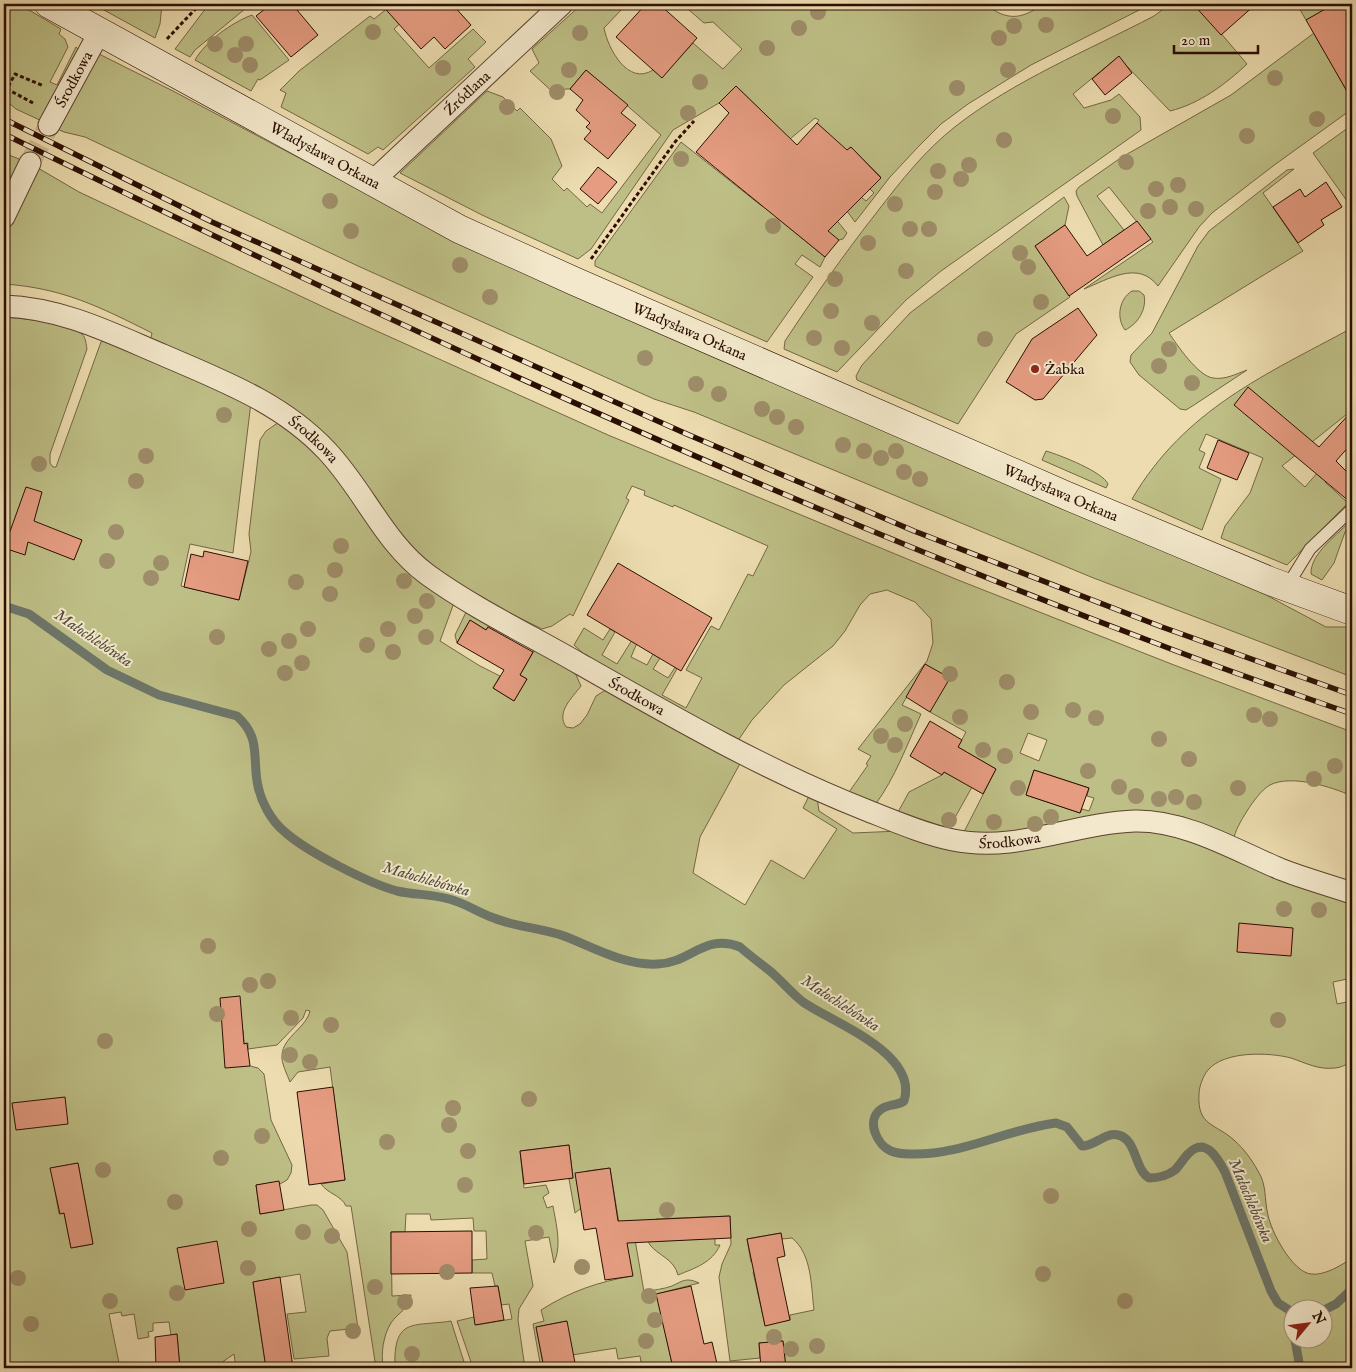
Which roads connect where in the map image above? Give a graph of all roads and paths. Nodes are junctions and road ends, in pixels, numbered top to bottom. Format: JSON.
{"nodes":[{"id":1,"x":49,"y":4,"type":"edge"},
{"id":2,"x":200,"y":4,"type":"edge"},
{"id":3,"x":562,"y":4,"type":"edge"},
{"id":4,"x":999,"y":4,"type":"edge"},
{"id":5,"x":1029,"y":4,"type":"edge"},
{"id":6,"x":99,"y":33,"type":"junction"},
{"id":7,"x":149,"y":60,"type":"junction"},
{"id":8,"x":50,"y":89,"type":"dead end"},
{"id":9,"x":52,"y":120,"type":"joint"},
{"id":10,"x":694,"y":121,"type":"dead end"},
{"id":11,"x":30,"y":164,"type":"tunnel mouth"},
{"id":12,"x":372,"y":182,"type":"junction"},
{"id":13,"x":4,"y":217,"type":"edge"},
{"id":14,"x":574,"y":281,"type":"junction"},
{"id":15,"x":4,"y":306,"type":"edge"},
{"id":16,"x":1352,"y":509,"type":"edge"},
{"id":17,"x":1286,"y":588,"type":"junction"},
{"id":18,"x":1352,"y":612,"type":"edge"},
{"id":19,"x":1352,"y":893,"type":"edge"},
{"id":20,"x":1352,"y":1360,"type":"edge"},
{"id":21,"x":1345,"y":1368,"type":"edge"}],
"edges":[{"from":1,"to":6,"type":"street","name":"Władysława Orkana"},
{"from":2,"to":7,"type":"path"},
{"from":3,"to":12,"type":"street","name":"Źródlana"},
{"from":4,"to":5,"type":"path"},
{"from":6,"to":7,"type":"street","name":"Władysława Orkana"},
{"from":6,"to":9,"type":"street","name":"Środkowa"},
{"from":7,"to":12,"type":"street","name":"Władysława Orkana"},
{"from":8,"to":9,"type":"path"},
{"from":10,"to":14,"type":"path"},
{"from":11,"to":13,"type":"street"},
{"from":12,"to":14,"type":"street","name":"Władysława Orkana"},
{"from":14,"to":17,"type":"street","name":"Władysława Orkana"},
{"from":15,"to":19,"type":"street","name":"Środkowa"},
{"from":16,"to":17,"type":"lane"},
{"from":17,"to":18,"type":"street","name":"Władysława Orkana"},
{"from":20,"to":21,"type":"path"}]}
